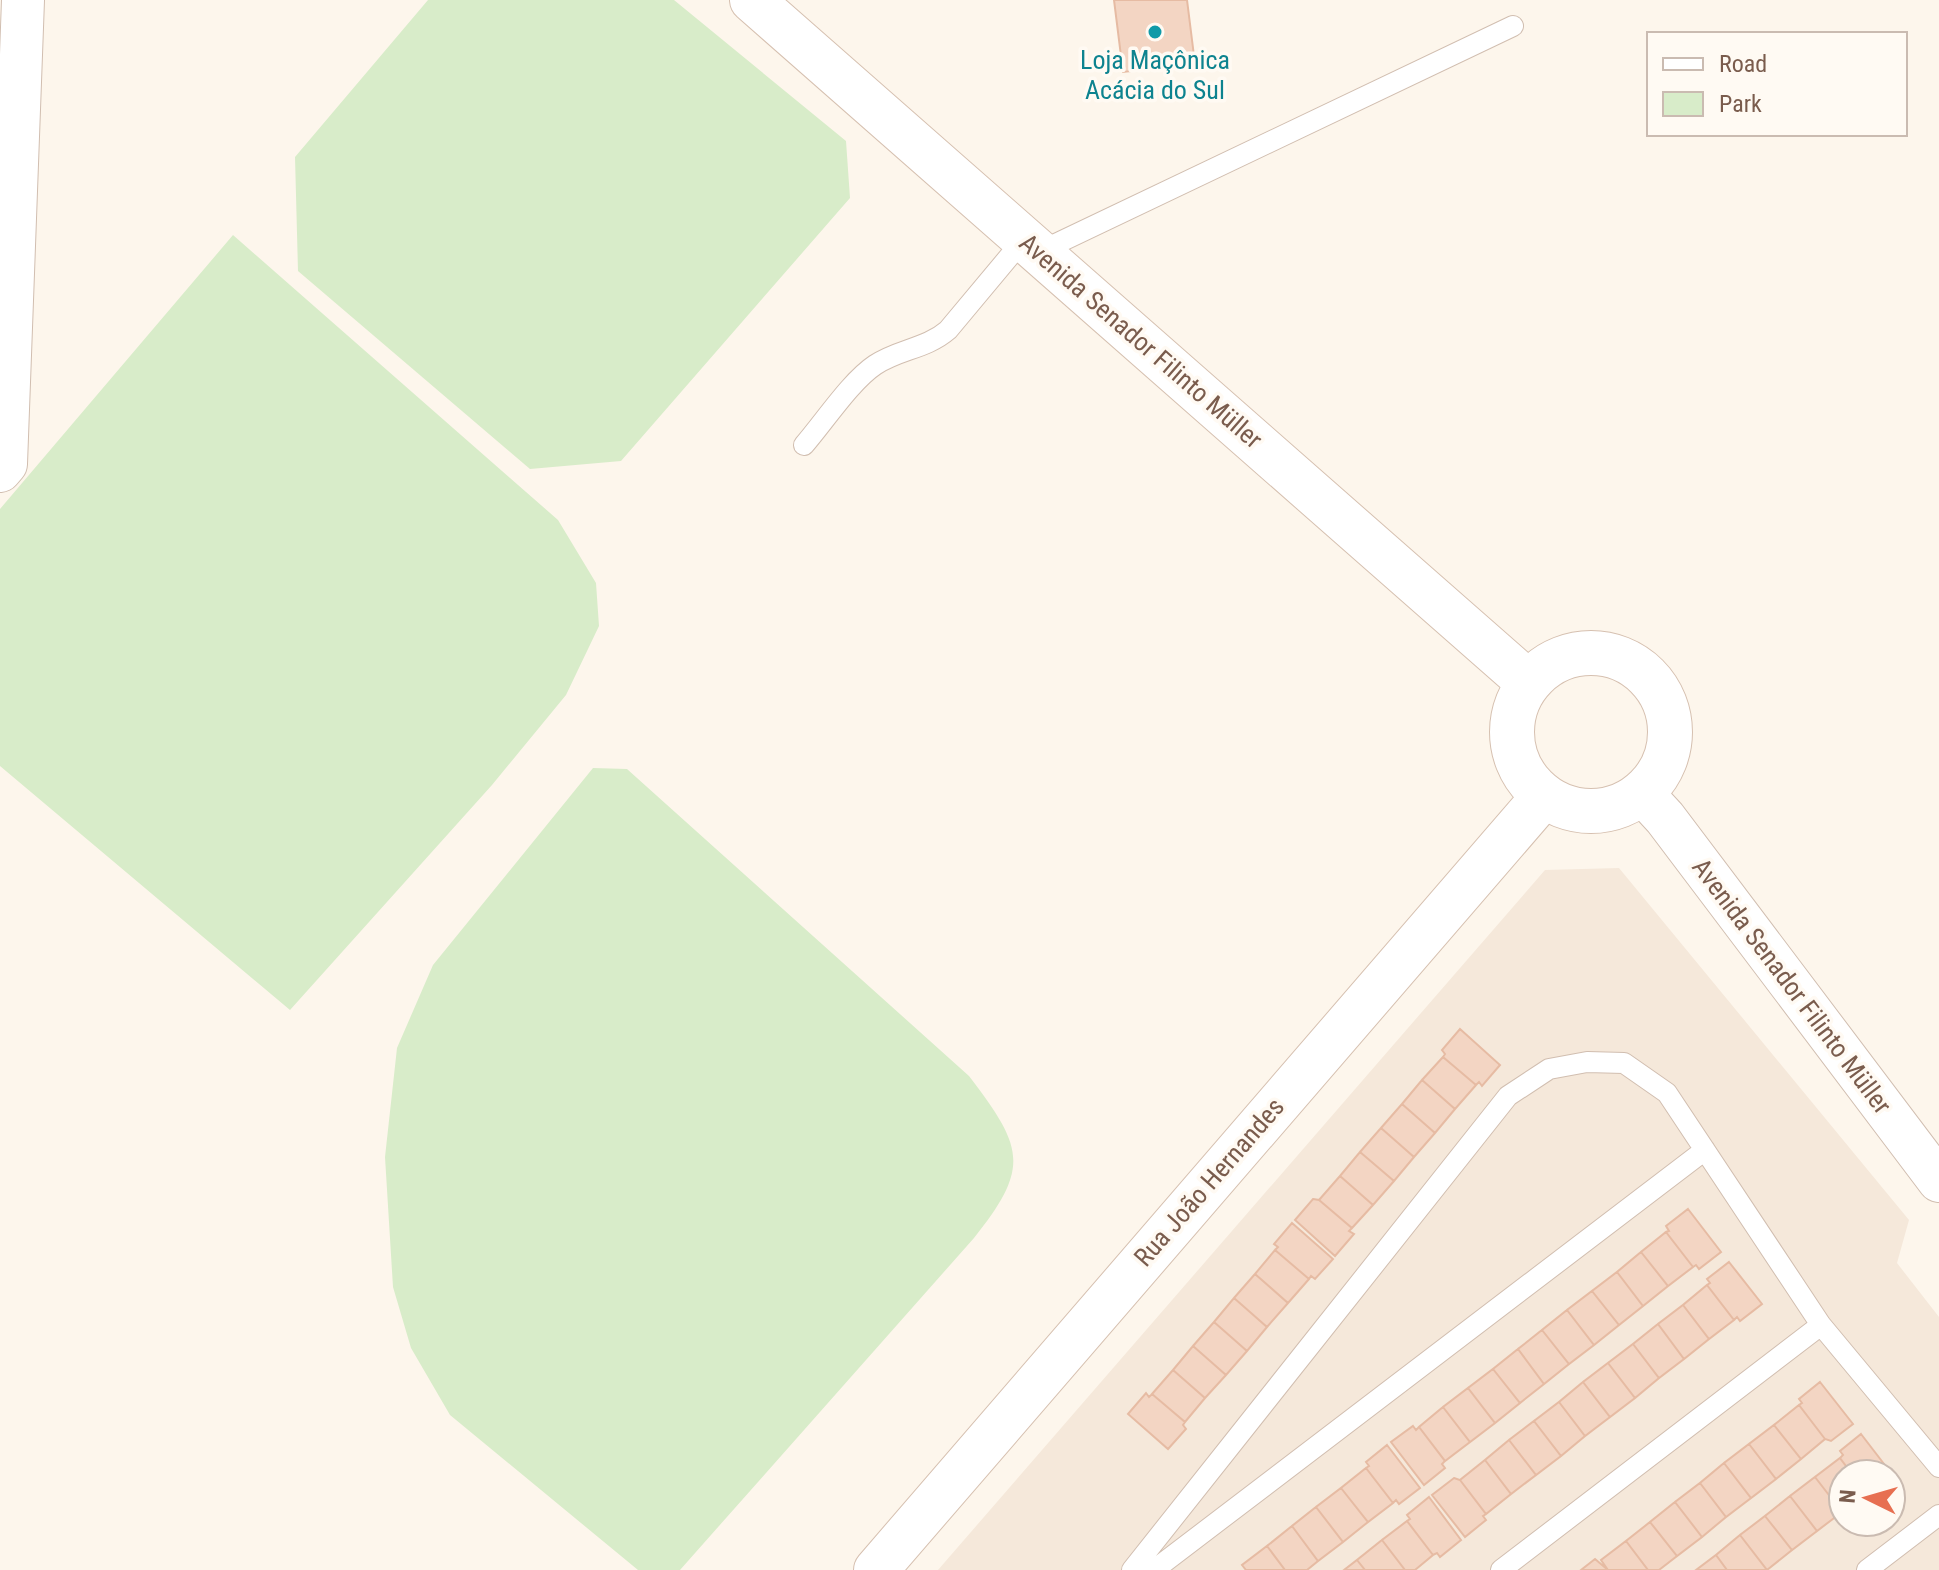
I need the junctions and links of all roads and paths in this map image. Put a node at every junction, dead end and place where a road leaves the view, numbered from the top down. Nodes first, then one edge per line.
1 (23, 0) edge
2 (752, 0) edge
3 (1513, 26) dead end
4 (1032, 245) junction
5 (804, 445) dead end
6 (0, 471) edge
7 (1529, 683) junction
8 (1642, 793) junction
9 (1544, 796) junction
10 (1705, 1150) junction
11 (1939, 1181) edge
12 (1821, 1325) junction
13 (1939, 1467) edge
14 (1939, 1515) edge
15 (876, 1570) edge
16 (1132, 1570) edge
17 (1154, 1570) edge
18 (1501, 1570) edge
19 (1867, 1570) edge

1 - 6 street
2 - 4 street, Avenida Senador Filinto Müller
3 - 4 lane
4 - 5 lane
4 - 7 street, Avenida Senador Filinto Müller
7 - 8 street
7 - 9 street
8 - 9 street
8 - 11 street, Avenida Senador Filinto Müller
9 - 15 street, Rua João Hernandes
10 - 12 lane
10 - 16 lane
10 - 17 lane
12 - 13 lane
12 - 18 lane
14 - 19 lane

